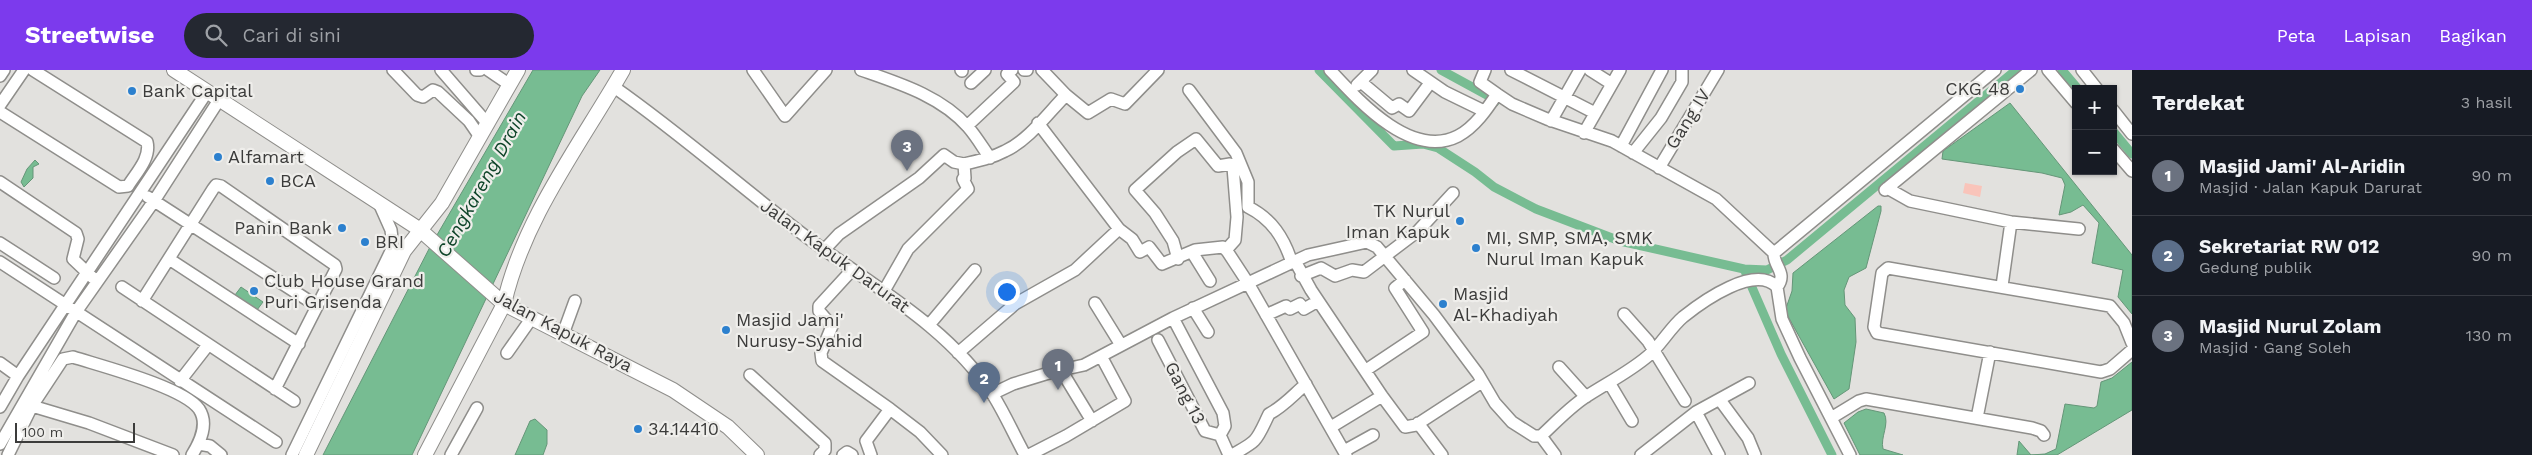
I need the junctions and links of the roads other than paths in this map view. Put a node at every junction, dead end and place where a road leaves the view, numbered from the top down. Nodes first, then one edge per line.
1 (4, 70) edge
2 (24, 70) edge
3 (33, 70) edge
4 (393, 70) edge
5 (442, 70) edge
6 (476, 70) edge
7 (480, 70) edge
8 (488, 70) edge
9 (518, 70) edge
10 (623, 70) edge
11 (826, 70) edge
12 (861, 70) edge
13 (985, 70) edge
14 (1012, 70) edge
15 (1042, 70) edge
16 (1158, 70) edge
17 (1330, 70) edge
18 (1372, 70) edge
19 (1412, 70) edge
20 (1486, 70) edge
21 (1511, 70) edge
22 (1580, 70) edge
23 (1590, 70) edge
24 (1620, 70) edge
25 (1662, 70) edge
26 (1682, 70) edge
27 (1718, 70) edge
28 (1995, 70) edge
29 (2031, 70) edge
30 (2048, 70) edge
31 (2082, 70) edge
32 (184, 73) edge
33 (759, 73) edge
34 (0, 76) edge
35 (971, 82) dead end
36 (1361, 82) junction
37 (1430, 83) junction
38 (1612, 84) junction
39 (510, 85) junction
40 (2094, 85) edge
41 (614, 86) junction
42 (1189, 90) dead end
43 (1350, 92) junction
44 (1066, 95) junction
45 (213, 96) junction
46 (1564, 97) junction
47 (2072, 98) edge
48 (1492, 101) junction
49 (0, 105) edge
50 (1400, 105) junction
51 (0, 112) edge
52 (1595, 112) junction
53 (2117, 115) edge
54 (1551, 121) junction
55 (1038, 123) junction
56 (1387, 123) junction
57 (488, 124) junction
58 (967, 126) junction
59 (1584, 133) junction
60 (2132, 134) edge
61 (480, 137) junction
62 (1621, 146) junction
63 (1633, 154) junction
64 (2117, 154) edge
65 (990, 158) junction
66 (964, 164) junction
67 (1659, 168) junction
68 (2132, 171) edge
69 (0, 182) edge
70 (141, 192) junction
71 (1453, 193) dead end
72 (154, 201) junction
73 (379, 203) junction
74 (2011, 222) junction
75 (191, 224) junction
76 (1119, 229) junction
77 (2079, 229) dead end
78 (423, 232) junction
79 (0, 242) edge
80 (824, 250) junction
81 (1226, 250) junction
82 (1192, 252) junction
83 (1385, 258) junction
84 (169, 259) junction
85 (1178, 259) junction
86 (1777, 260) junction
87 (0, 262) edge
88 (1293, 262) junction
89 (852, 270) junction
90 (975, 270) dead end
91 (88, 274) junction
92 (1302, 276) junction
93 (54, 278) dead end
94 (1405, 280) junction
95 (1210, 281) dead end
96 (98, 282) junction
97 (1248, 283) junction
98 (2002, 286) junction
99 (122, 287) dead end
100 (1778, 287) junction
101 (884, 291) junction
102 (142, 301) junction
103 (575, 301) dead end
104 (1318, 301) junction
105 (1095, 303) dead end
106 (504, 304) junction
107 (66, 305) junction
108 (318, 306) junction
109 (1193, 308) junction
110 (76, 312) junction
111 (1624, 314) dead end
112 (1266, 315) junction
113 (1173, 318) junction
114 (531, 319) junction
115 (929, 325) junction
116 (1208, 332) dead end
117 (563, 334) junction
118 (1158, 340) dead end
119 (2132, 343) edge
120 (298, 344) junction
121 (208, 345) junction
122 (1120, 345) junction
123 (1654, 350) junction
124 (2132, 350) edge
125 (1990, 352) junction
126 (507, 353) dead end
127 (958, 354) junction
128 (1100, 356) junction
129 (0, 363) edge
130 (1559, 367) dead end
131 (1061, 370) junction
132 (1366, 370) junction
133 (750, 375) dead end
134 (18, 376) junction
135 (180, 381) junction
136 (1482, 382) junction
137 (1749, 383) dead end
138 (1306, 384) junction
139 (1610, 384) junction
140 (275, 389) junction
141 (992, 394) junction
142 (1382, 396) junction
143 (1586, 397) junction
144 (1720, 400) junction
145 (294, 401) dead end
146 (1685, 401) dead end
147 (32, 406) junction
148 (0, 407) edge
149 (477, 408) dead end
150 (890, 409) junction
151 (1696, 412) junction
152 (1831, 418) junction
153 (1977, 418) junction
154 (1092, 421) junction
155 (1632, 421) dead end
156 (1418, 423) junction
157 (1331, 427) junction
158 (1220, 435) junction
159 (1373, 435) dead end
160 (2044, 435) dead end
161 (1541, 436) junction
162 (276, 442) dead end
163 (0, 444) edge
164 (199, 444) junction
165 (1345, 453) edge
166 (1846, 454) edge
167 (9, 455) edge
168 (173, 455) edge
169 (192, 455) edge
170 (221, 455) edge
171 (292, 455) edge
172 (306, 455) edge
173 (424, 455) edge
174 (451, 455) edge
175 (757, 455) edge
176 (820, 455) edge
177 (843, 455) edge
178 (852, 455) edge
179 (871, 455) edge
180 (942, 455) edge
181 (1027, 455) edge
182 (1230, 455) edge
183 (1442, 455) edge
184 (1555, 455) edge
185 (1641, 455) edge
186 (1719, 455) edge
187 (1755, 455) edge

1 - 34 street
2 - 49 street
3 - 51 street
4 - 61 street
5 - 57 street
6 - 7 street
8 - 39 street
9 - 39 main road
10 - 41 main road
11 - 33 street
12 - 58 street
13 - 35 street
14 - 58 street
15 - 44 street
16 - 44 street
17 - 43 street
18 - 36 street
19 - 37 street
20 - 48 street
21 - 46 street
22 - 46 street
23 - 38 street
24 - 38 street
25 - 62 street
26 - 63 street
27 - 67 street, Gang IV
28 - 86 street
29 - 74 street
30 - 47 street
31 - 40 street
32 - 45 main road, Jalan Kapuk Raya
36 - 43 street
36 - 50 street
37 - 48 street
37 - 50 street
38 - 52 street
39 - 57 main road
41 - 80 street, Jalan Kapuk Darurat
41 - 106 main road
42 - 88 street
43 - 56 street
44 - 55 street
45 - 70 street
45 - 72 street
45 - 73 main road, Jalan Kapuk Raya
46 - 52 street
46 - 54 street
48 - 54 street
48 - 56 street
50 - 56 street
52 - 59 street
53 - 60 street
54 - 59 street
55 - 65 street
55 - 76 street
57 - 61 main road
58 - 65 street
59 - 62 street
61 - 78 main road
62 - 63 street
63 - 67 street
64 - 68 street
65 - 66 street
66 - 80 street
66 - 101 street
67 - 86 street
69 - 91 street
70 - 72 street
70 - 91 street
71 - 83 street
72 - 75 street
72 - 96 street
73 - 78 main road, Jalan Kapuk Raya
73 - 171 street
74 - 77 street
74 - 98 street
75 - 84 street
75 - 108 street
75 - 108 street
76 - 85 street
76 - 127 street
78 - 106 main road, Jalan Kapuk Raya
78 - 172 main road
79 - 93 street
80 - 89 street, Jalan Kapuk Darurat
81 - 82 street
81 - 85 street
81 - 97 street
82 - 85 street
82 - 95 street
83 - 88 street
83 - 92 street
83 - 94 street
84 - 102 street
84 - 120 street
86 - 100 street
87 - 107 street
88 - 92 street
88 - 97 street
89 - 101 street, Jalan Kapuk Darurat
89 - 150 street
90 - 115 street
91 - 96 street
91 - 107 street
92 - 104 street
94 - 132 street
94 - 136 street
96 - 110 street
97 - 109 street
97 - 112 street
98 - 119 street
98 - 125 street
99 - 102 street
100 - 123 street
100 - 152 street
101 - 115 street, Jalan Kapuk Darurat
102 - 121 street
103 - 117 street
104 - 112 street
104 - 132 street
105 - 122 street
106 - 114 main road, Jalan Kapuk Raya
106 - 173 main road
107 - 110 street
107 - 134 street
108 - 120 street
109 - 113 street
109 - 116 street
110 - 135 street
110 - 163 street
111 - 123 street
112 - 138 street
113 - 122 street
113 - 158 street
114 - 117 main road, Jalan Kapuk Raya
114 - 126 street
115 - 127 street, Jalan Kapuk Darurat
117 - 175 main road, Jalan Kapuk Raya
118 - 158 street, Gang 13
120 - 140 street
121 - 135 street
121 - 140 street
122 - 128 street
123 - 139 street
123 - 146 street
124 - 125 street
125 - 153 street
127 - 141 street, Jalan Kapuk Darurat
128 - 131 street
128 - 154 street
129 - 134 street
130 - 143 street
131 - 141 street
131 - 154 street
132 - 142 street
133 - 176 street
134 - 148 street
135 - 162 street
136 - 156 street
136 - 161 street
137 - 144 street
138 - 157 street
138 - 182 street
139 - 143 street
139 - 155 street
140 - 145 street
141 - 181 street, Jalan Kapuk Darurat
142 - 156 street
142 - 157 street
143 - 161 street
144 - 151 street
144 - 187 street
147 - 164 street
147 - 167 street
147 - 168 street
149 - 174 street
150 - 179 street
150 - 180 street
151 - 185 street
151 - 186 street
152 - 153 street
152 - 166 street
153 - 160 street
154 - 181 street
156 - 183 street
157 - 165 street
158 - 182 street
159 - 165 street
161 - 184 street
164 - 169 street
164 - 170 street
177 - 178 street

